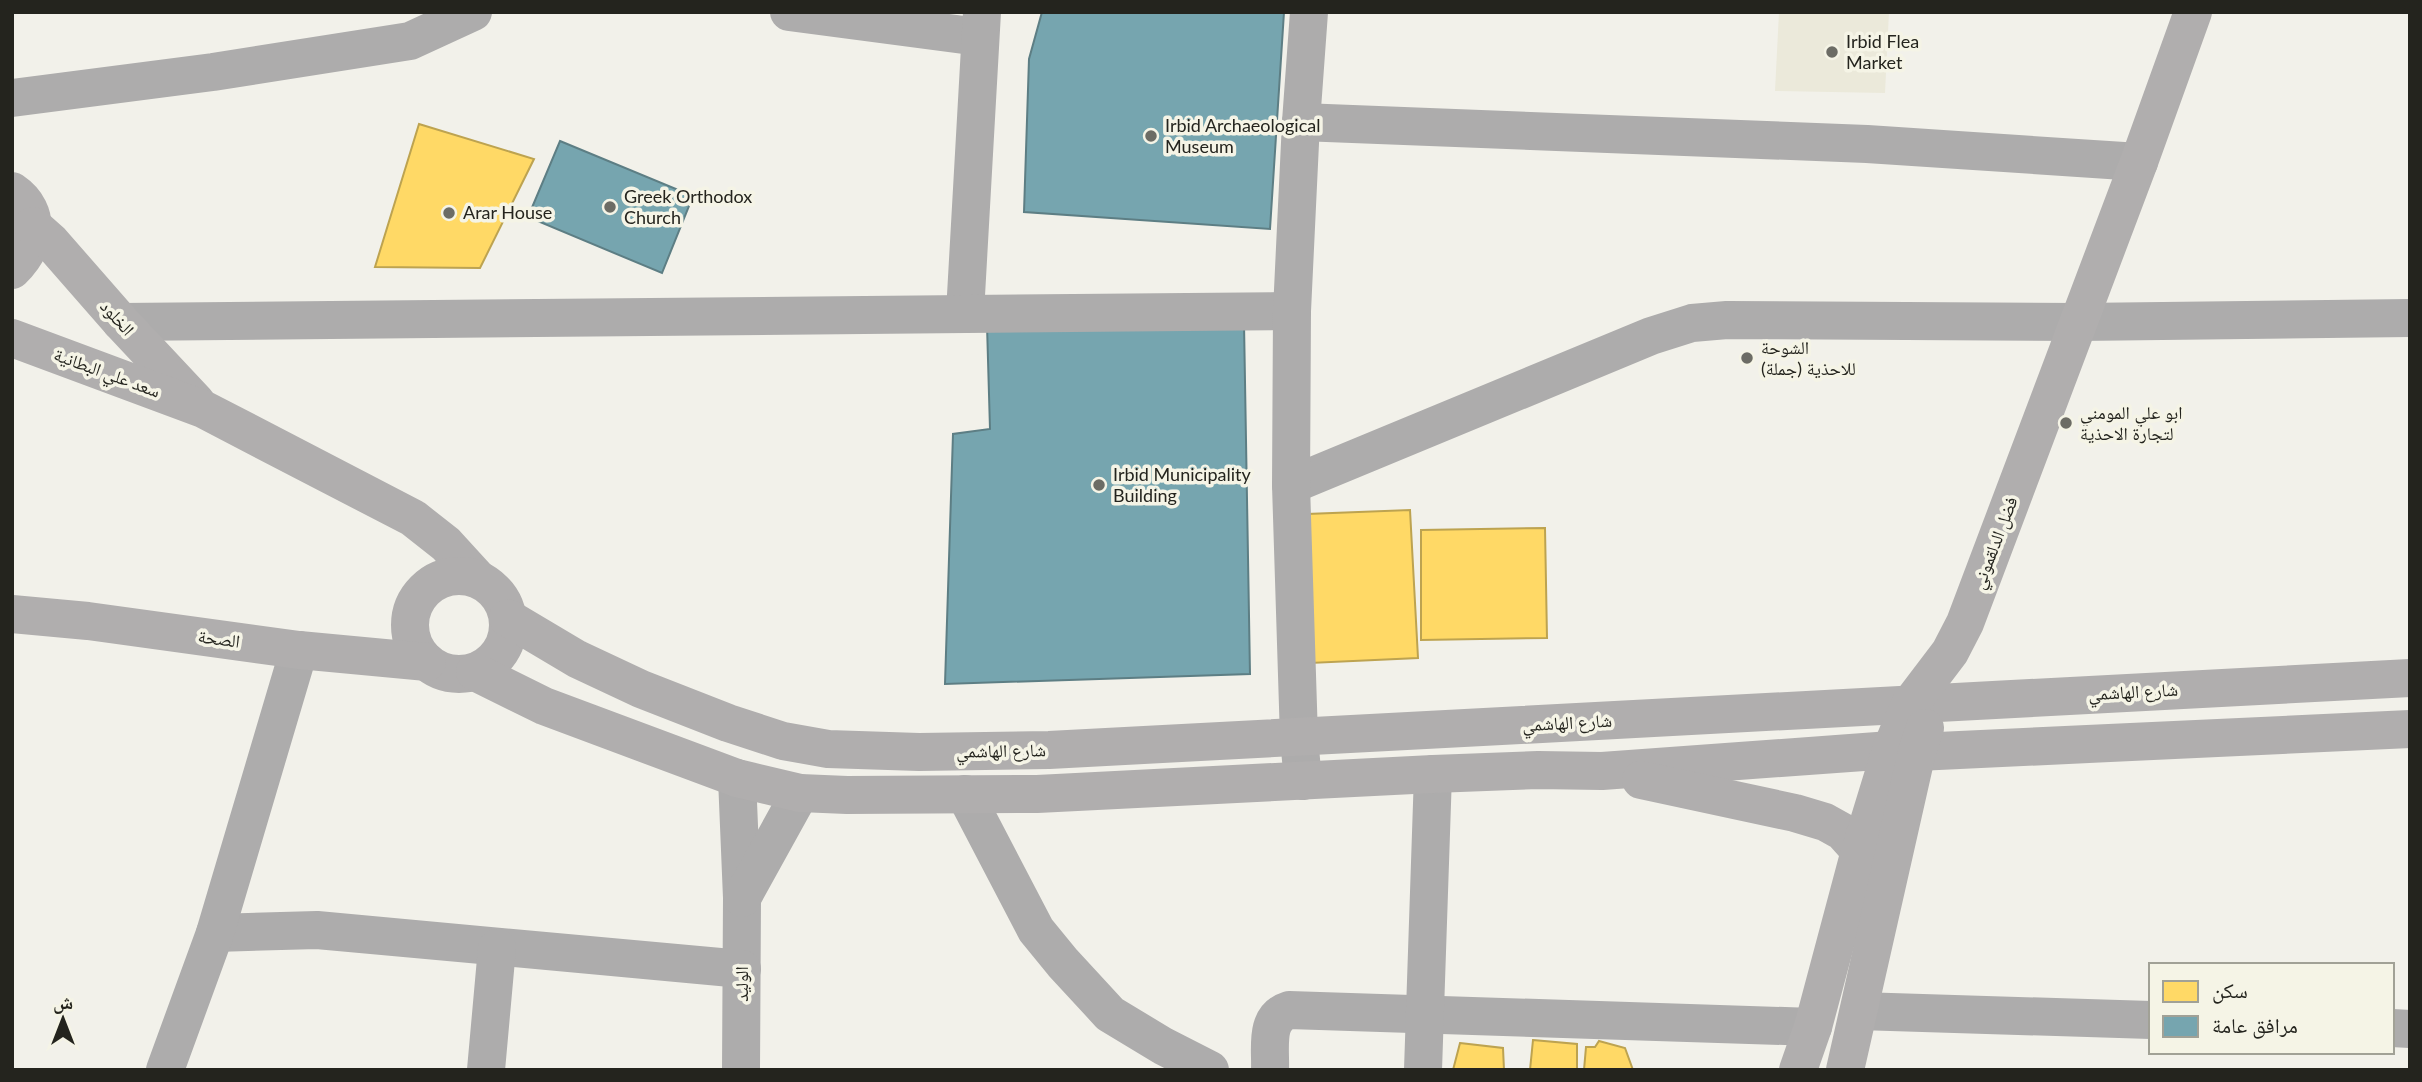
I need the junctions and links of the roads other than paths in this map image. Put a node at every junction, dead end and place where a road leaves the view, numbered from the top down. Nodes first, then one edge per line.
1 (473, 12) edge
2 (789, 12) edge
3 (1309, 12) edge
4 (2193, 12) edge
5 (980, 25) edge
6 (12, 98) edge
7 (1301, 122) junction
8 (2139, 162) junction
9 (19, 197) edge
10 (12, 270) edge
11 (1292, 311) junction
12 (965, 313) junction
13 (2410, 318) edge
14 (121, 322) junction
15 (2079, 322) junction
16 (12, 338) edge
17 (203, 409) junction
18 (1291, 485) junction
19 (478, 579) junction
20 (12, 614) edge
21 (508, 618) junction
22 (299, 650) junction
23 (426, 662) junction
24 (475, 672) junction
25 (2410, 678) edge
26 (1922, 704) junction
27 (2410, 729) edge
28 (1299, 737) junction
29 (1904, 751) junction
30 (1602, 771) junction
31 (1433, 774) junction
32 (737, 778) junction
33 (1303, 781) junction
34 (800, 793) junction
35 (965, 794) junction
36 (1860, 851) junction
37 (742, 898) junction
38 (215, 933) junction
39 (497, 948) junction
40 (742, 969) junction
41 (1859, 1011) junction
42 (1426, 1016) junction
43 (2149, 1020) edge
44 (1813, 1027) junction
45 (164, 1070) edge
46 (486, 1070) edge
47 (741, 1070) edge
48 (1210, 1070) edge
49 (1270, 1070) edge
50 (1423, 1070) edge
51 (1798, 1070) edge
52 (1844, 1070) edge

1 - 6 street
2 - 5 street
3 - 7 street
4 - 8 main road, فضل الدلقموني
5 - 12 street
7 - 8 street
7 - 11 street
8 - 15 main road, فضل الدلقموني
9 - 10 main road
9 - 14 main road, الخلود
11 - 12 street
11 - 18 street
12 - 14 street
13 - 15 street
14 - 17 main road, الخلود
15 - 18 street
15 - 26 main road, فضل الدلقموني
16 - 17 main road, سعد علي البطانية
17 - 19 main road
18 - 28 street
19 - 21 main road
19 - 23 main road
20 - 22 main road, الصحة
21 - 24 main road
21 - 28 main road, شارع الهاشمي
22 - 23 main road, الصحة
22 - 38 street
23 - 24 main road
24 - 32 main road
25 - 26 main road, شارع الهاشمي
26 - 28 main road, شارع الهاشمي
26 - 29 main road, فضل الدلقموني
27 - 29 main road
28 - 33 street
29 - 30 main road
29 - 36 main road
29 - 41 main road
30 - 31 main road
30 - 36 main road
31 - 33 main road
31 - 42 street
32 - 34 main road
32 - 37 street, الوليد
33 - 35 main road
34 - 35 main road
34 - 37 street, الوليد
35 - 48 street
36 - 44 main road
37 - 40 street, الوليد
38 - 39 street
38 - 45 street
39 - 40 street
39 - 46 street
40 - 47 street, الوليد
41 - 43 street
41 - 52 main road
42 - 44 street
42 - 49 street
42 - 50 street
44 - 51 main road

